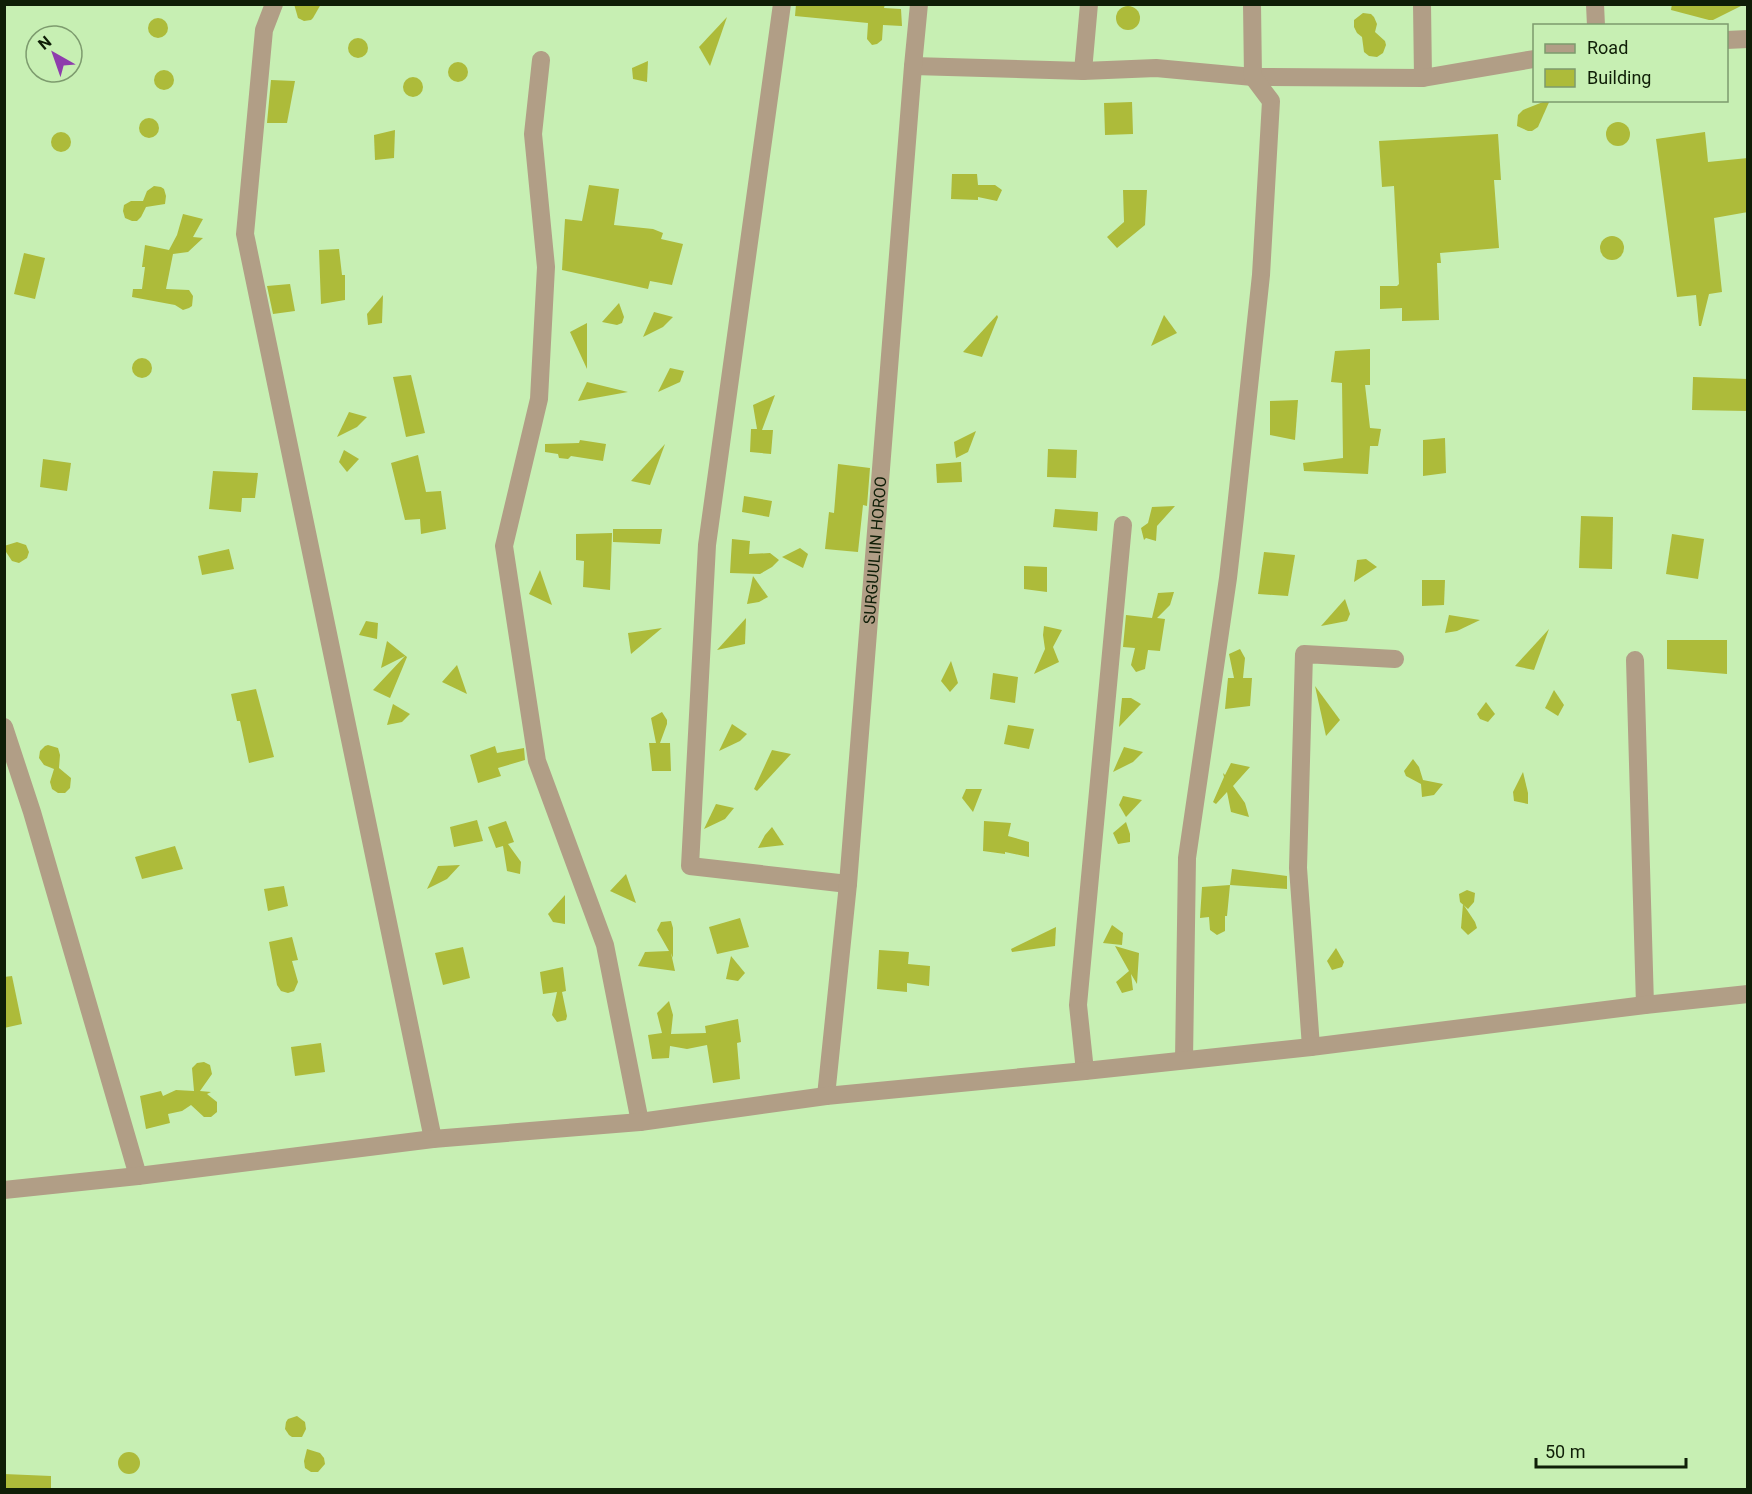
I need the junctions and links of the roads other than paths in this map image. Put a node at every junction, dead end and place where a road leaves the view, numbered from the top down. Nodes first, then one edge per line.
1 (274, 4) edge
2 (782, 4) edge
3 (919, 4) edge
4 (1089, 4) edge
5 (1252, 4) edge
6 (1422, 4) edge
7 (1595, 4) edge
8 (1596, 24) edge
9 (1748, 39) edge
10 (1728, 40) edge
11 (1533, 59) edge
12 (541, 60) dead end
13 (913, 66) junction
14 (1083, 71) junction
15 (1253, 76) junction
16 (1423, 78) junction
17 (1123, 525) dead end
18 (1395, 659) dead end
19 (1635, 660) dead end
20 (4, 727) edge
21 (848, 884) junction
22 (1748, 994) edge
23 (1645, 1005) junction
24 (1311, 1047) junction
25 (1184, 1060) junction
26 (1085, 1071) junction
27 (826, 1096) junction
28 (640, 1122) junction
29 (433, 1140) junction
30 (138, 1176) junction
31 (4, 1190) edge

1 - 29 street
2 - 21 street
3 - 13 street, SURGUULIIN HOROO
4 - 14 street
5 - 15 street
6 - 16 street
7 - 8 street
9 - 10 street
11 - 16 street
12 - 28 street
13 - 14 street
13 - 21 street, SURGUULIIN HOROO
14 - 15 street
15 - 16 street
15 - 25 street
17 - 26 street
18 - 24 street
19 - 23 street
20 - 30 street
21 - 27 street, SURGUULIIN HOROO
22 - 23 street
23 - 24 street
24 - 25 street
25 - 26 street
26 - 27 street
27 - 28 street
28 - 29 street
29 - 30 street
30 - 31 street

